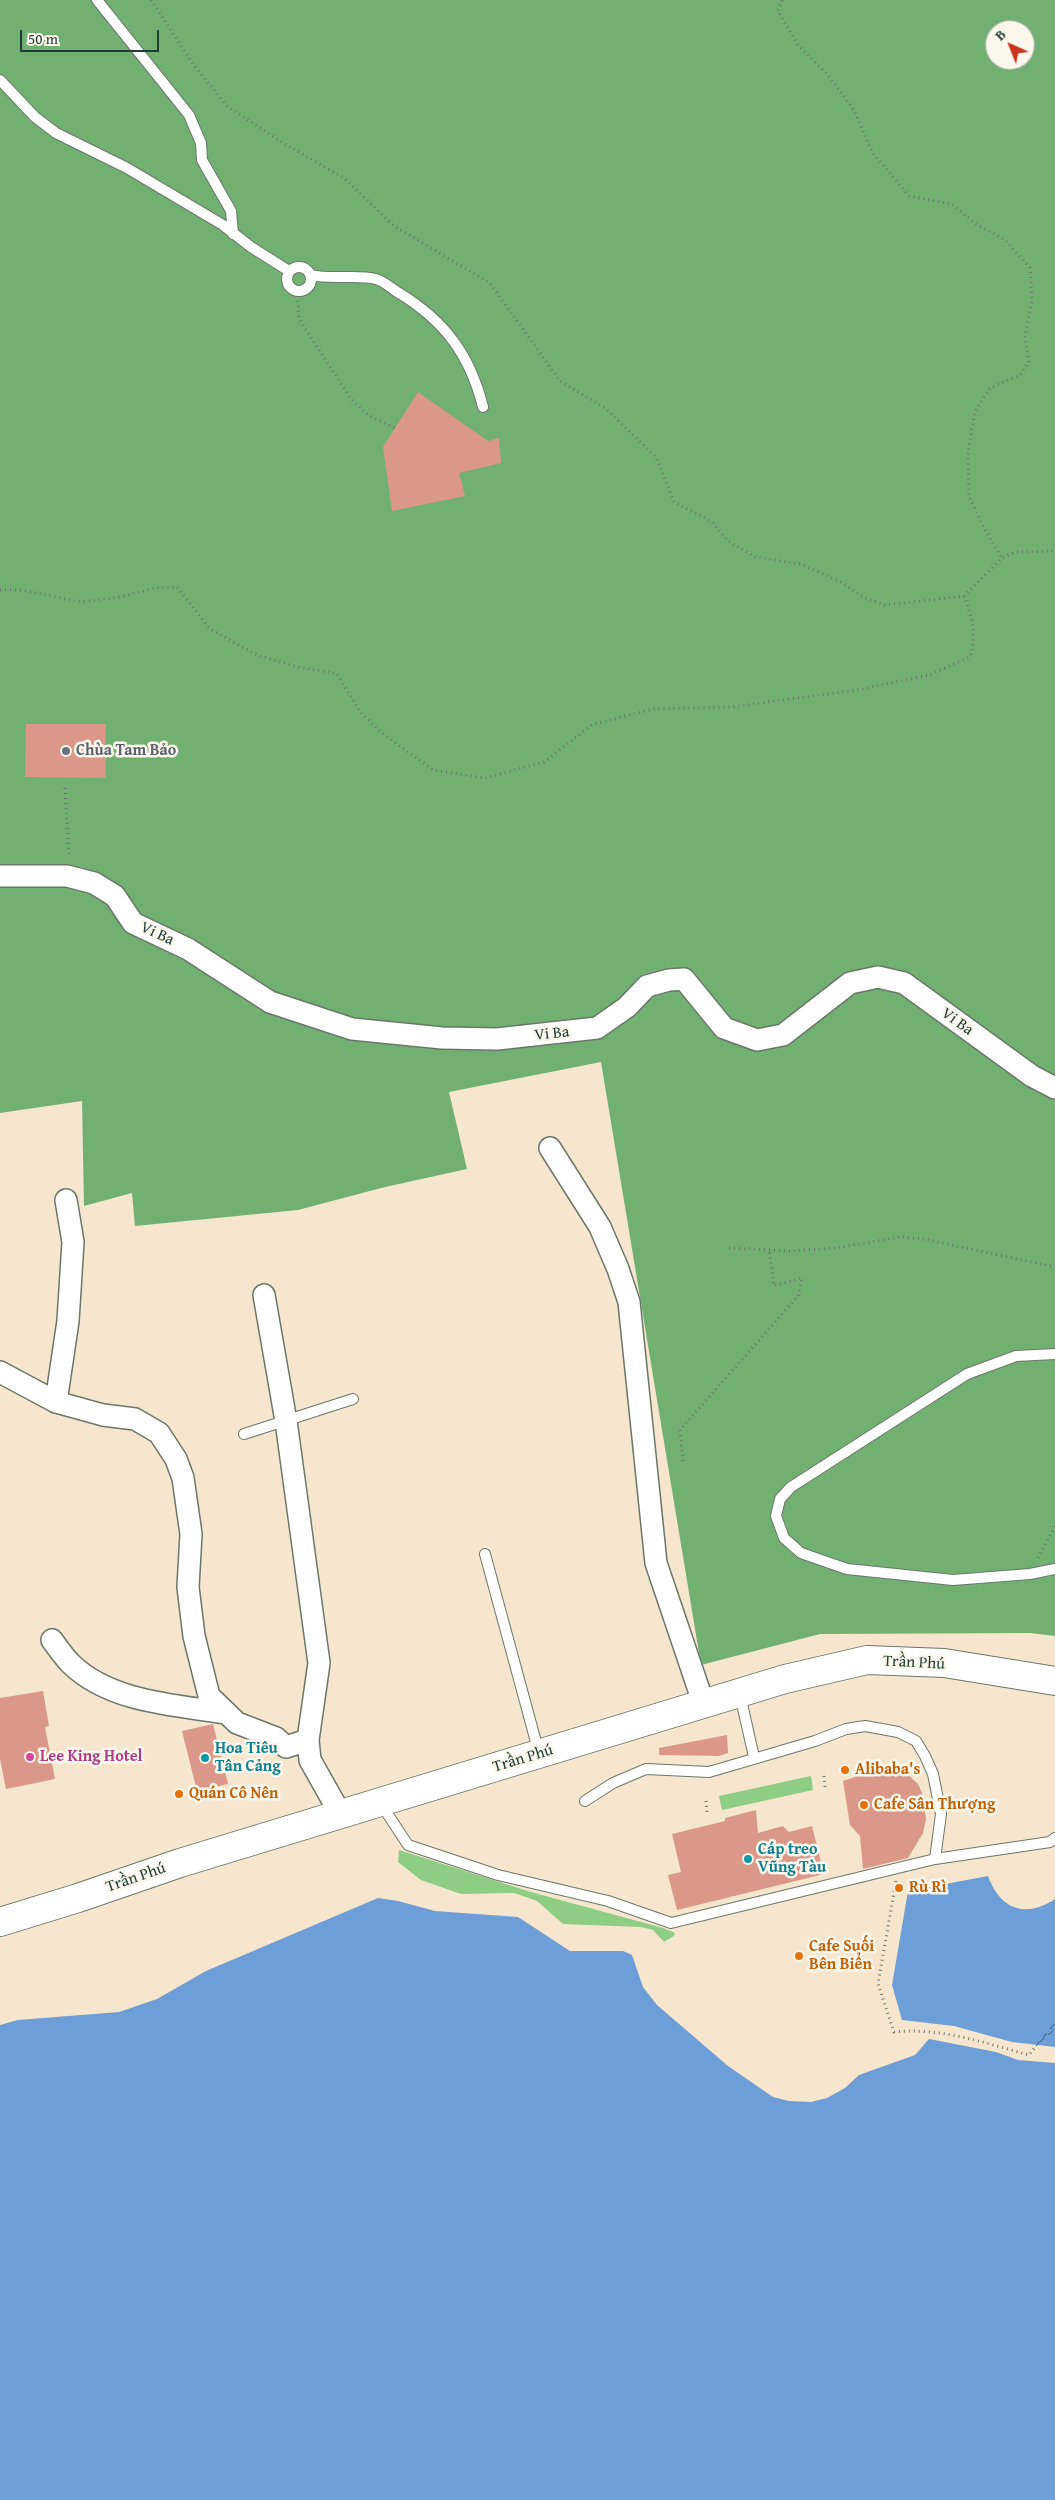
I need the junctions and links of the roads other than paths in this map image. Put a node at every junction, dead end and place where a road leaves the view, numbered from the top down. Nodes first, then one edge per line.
1 (97, 0) edge
2 (0, 80) edge
3 (233, 234) junction
4 (289, 271) junction
5 (311, 275) junction
6 (483, 407) dead end
7 (0, 876) edge
8 (1055, 1088) edge
9 (550, 1148) dead end
10 (66, 1200) dead end
11 (264, 1295) dead end
12 (1055, 1354) edge
13 (0, 1372) edge
14 (353, 1399) dead end
15 (56, 1402) junction
16 (286, 1421) junction
17 (244, 1434) dead end
18 (485, 1554) dead end
19 (1055, 1569) edge
20 (52, 1640) dead end
21 (1055, 1681) edge
22 (739, 1691) junction
23 (703, 1702) junction
24 (226, 1713) junction
25 (308, 1740) junction
26 (540, 1754) junction
27 (754, 1757) junction
28 (586, 1801) dead end
29 (380, 1803) junction
30 (341, 1814) junction
31 (1055, 1838) edge
32 (935, 1859) junction
33 (0, 1922) edge

1 - 3 lane
2 - 3 lane
3 - 4 lane
4 - 5 lane
4 - 5 lane
5 - 6 lane
7 - 8 street, Vi Ba
9 - 23 street
10 - 15 street
11 - 16 street
12 - 19 lane
13 - 15 street
14 - 16 lane
15 - 24 street
16 - 17 lane
16 - 25 street
18 - 26 lane
20 - 24 street
21 - 22 main road, Trần Phú
22 - 23 main road, Trần Phú
22 - 27 lane
23 - 26 main road, Trần Phú
24 - 25 street
25 - 30 street
26 - 29 main road, Trần Phú
27 - 28 lane
27 - 32 lane
29 - 30 main road, Trần Phú
29 - 32 lane
30 - 33 main road, Trần Phú
31 - 32 lane

